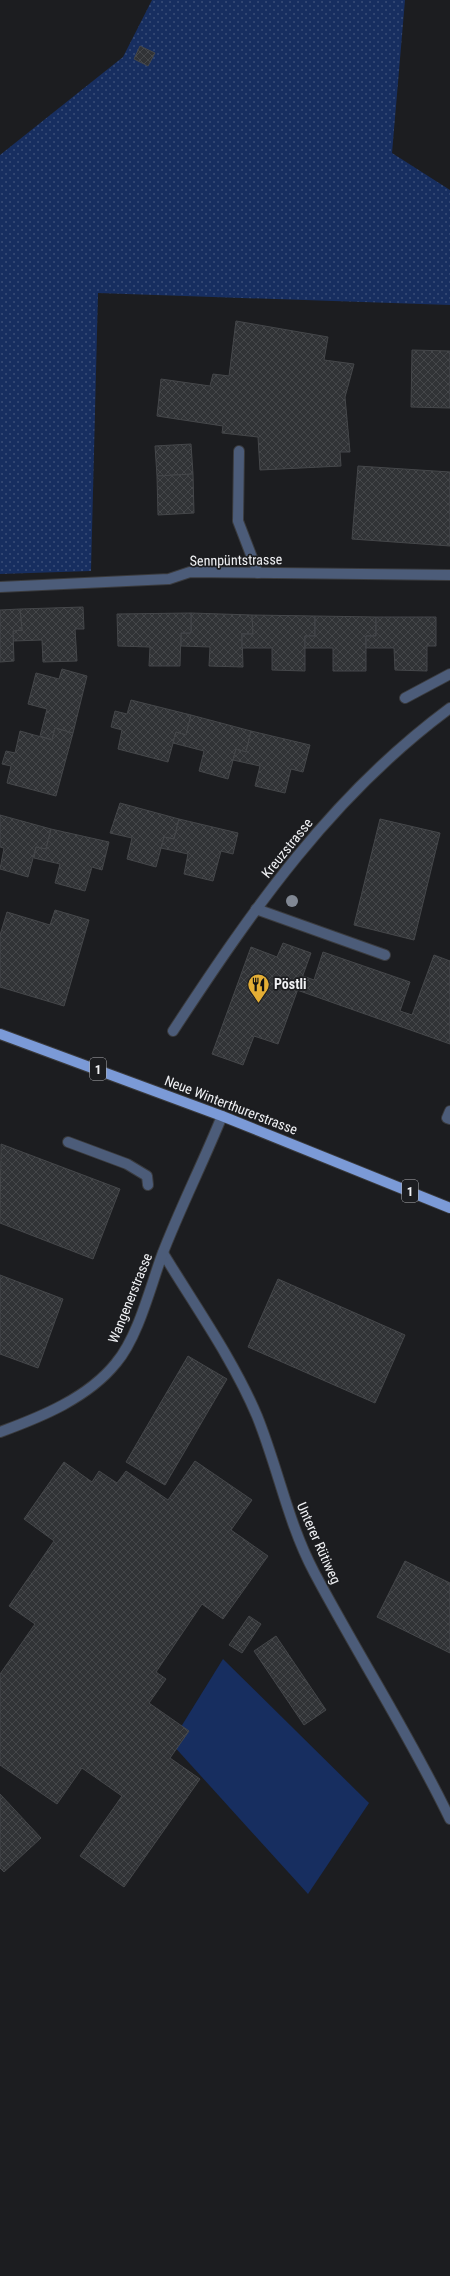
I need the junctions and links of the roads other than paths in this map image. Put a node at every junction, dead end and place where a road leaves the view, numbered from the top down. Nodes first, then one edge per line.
1 (239, 451) dead end
2 (258, 573) junction
3 (450, 575) edge
4 (0, 587) edge
5 (450, 674) edge
6 (405, 698) dead end
7 (450, 708) edge
8 (256, 909) junction
9 (385, 955) dead end
10 (173, 1031) dead end
11 (0, 1034) edge
12 (450, 1111) edge
13 (222, 1116) junction
14 (450, 1119) edge
15 (68, 1142) dead end
16 (148, 1185) dead end
17 (450, 1208) edge
18 (163, 1253) junction
19 (0, 1432) edge
20 (450, 1819) edge

1 - 2 street
2 - 3 street, Sennpüntstrasse
2 - 4 street, Sennpüntstrasse
5 - 6 street
7 - 8 street, Kreuzstrasse
8 - 9 street
8 - 10 street, Kreuzstrasse
11 - 13 main road, Neue Winterthurerstrasse / 1
12 - 14 street
13 - 17 main road, Neue Winterthurerstrasse / 1
13 - 18 street, Wangenerstrasse
15 - 16 street
18 - 19 street, Wangenerstrasse
18 - 20 street, Unterer Rütiweg

